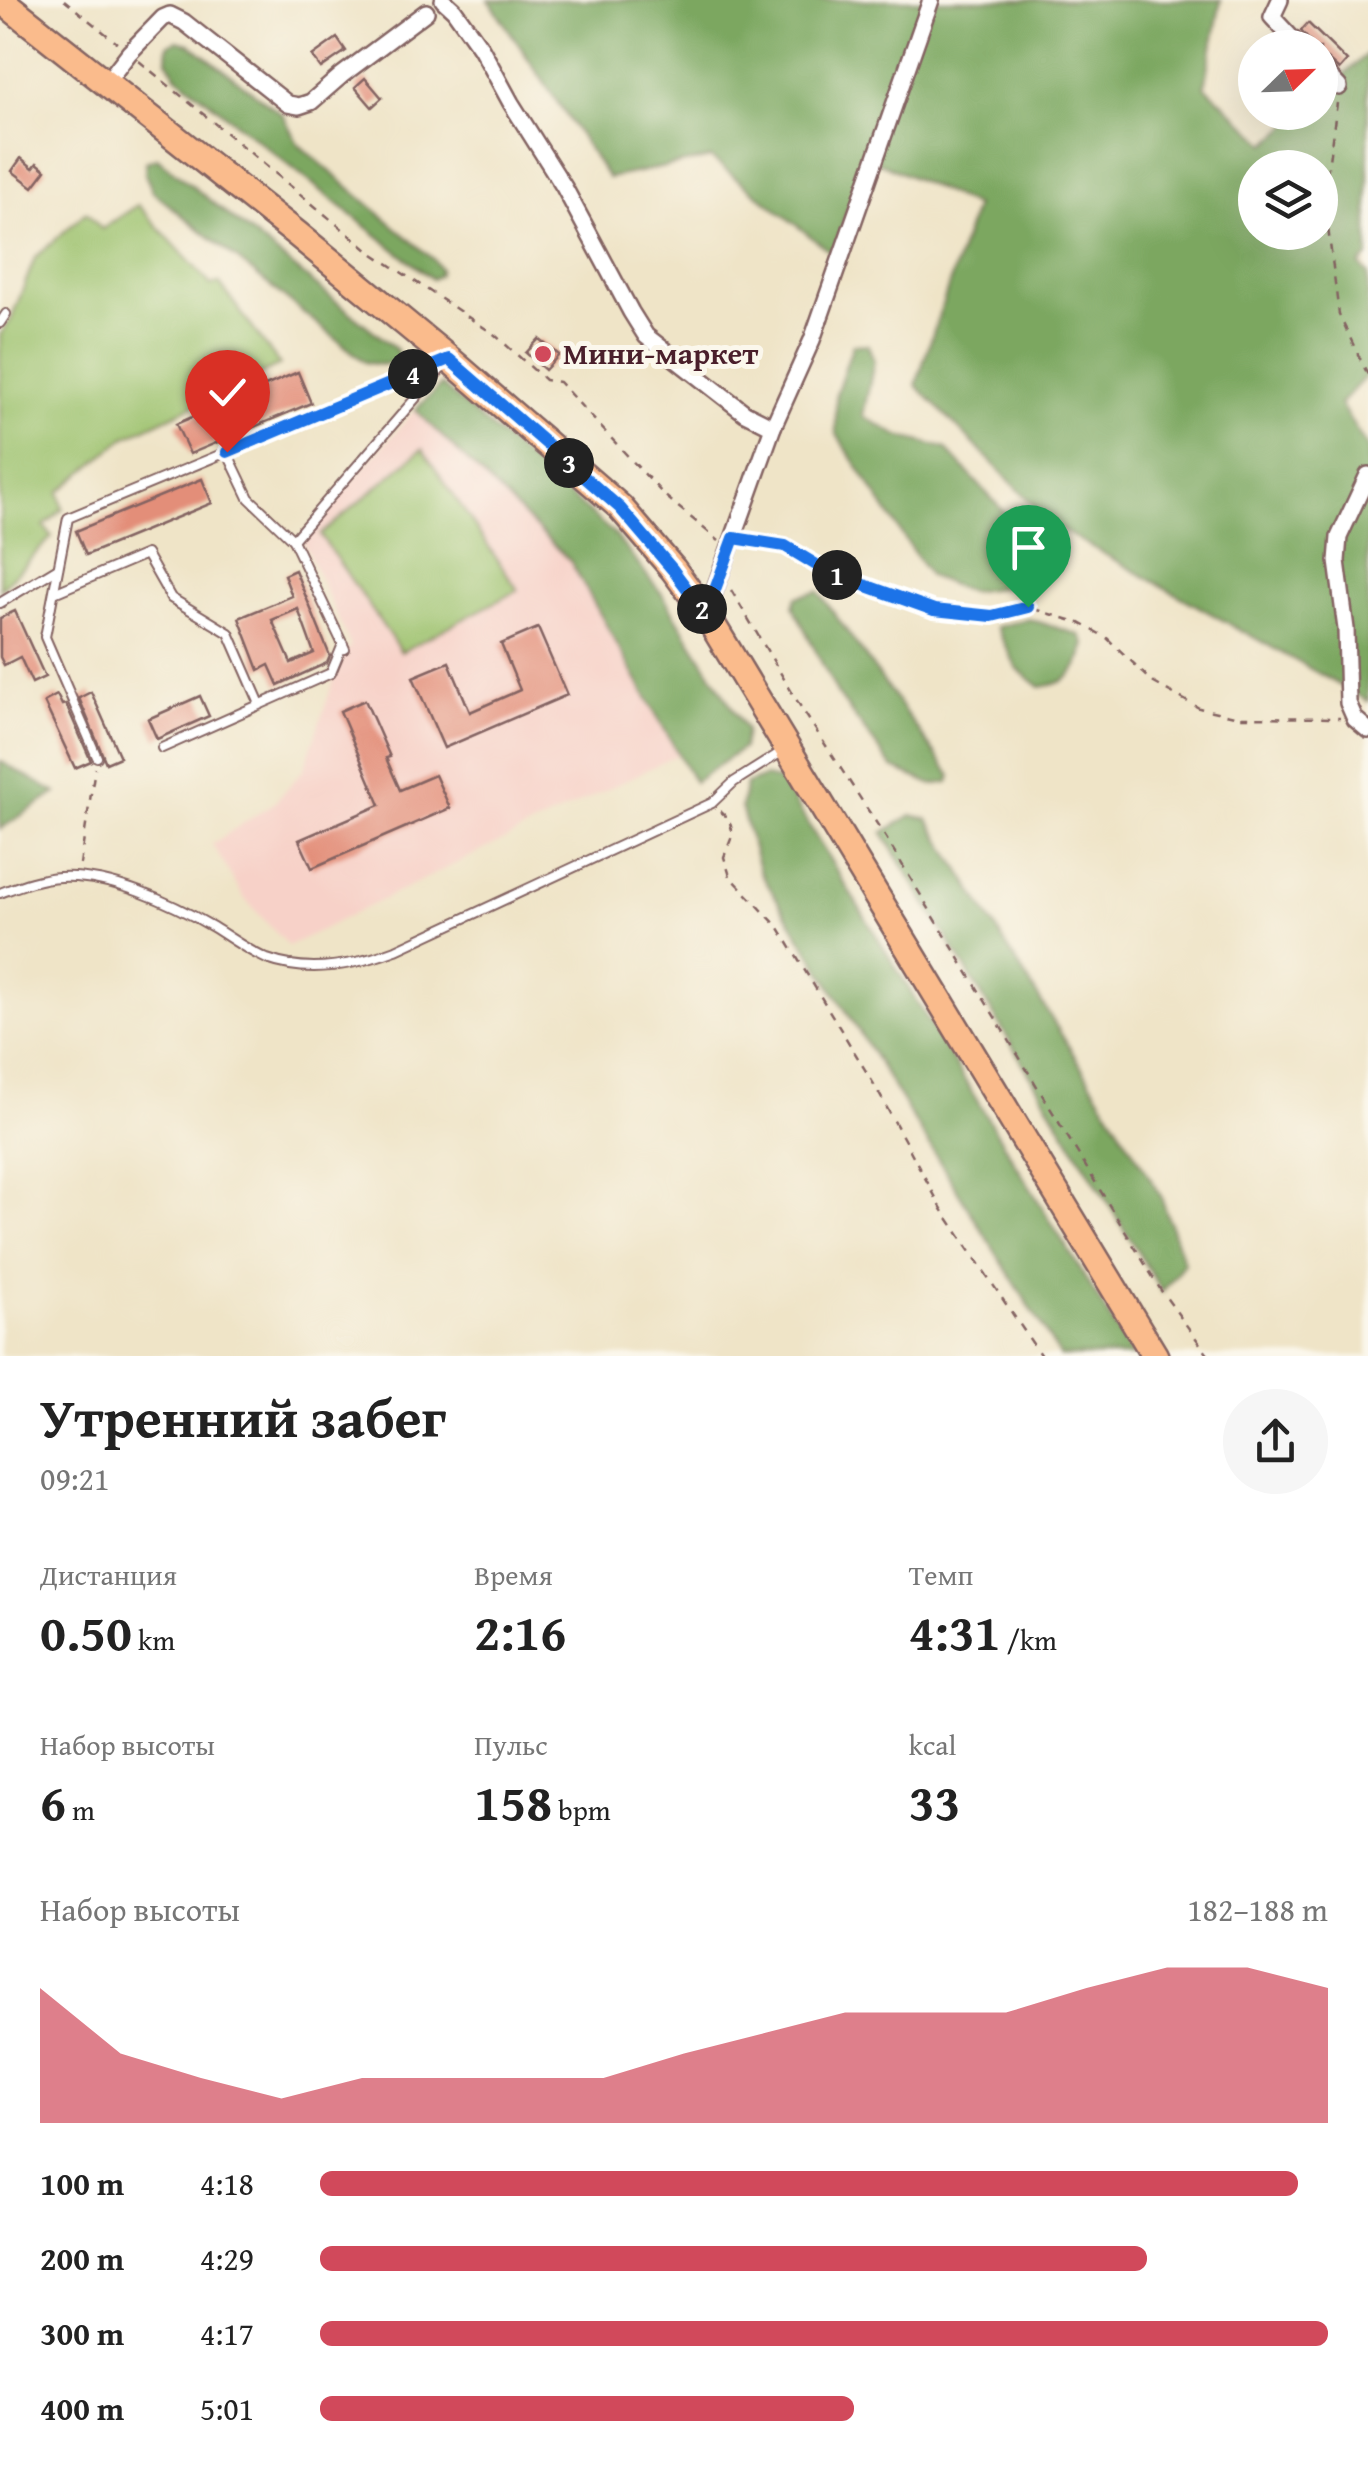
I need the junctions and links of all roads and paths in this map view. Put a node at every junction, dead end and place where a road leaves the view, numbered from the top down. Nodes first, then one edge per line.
1 (1, 0) edge
2 (64, 0) edge
3 (171, 0) edge
4 (443, 0) edge
5 (932, 0) edge
6 (1280, 0) edge
7 (426, 12) dead end
8 (163, 18) junction
9 (1284, 30) edge
10 (129, 53) junction
11 (106, 83) junction
12 (1339, 87) edge
13 (6, 314) dead end
14 (0, 323) edge
15 (449, 359) junction
16 (1368, 375) edge
17 (772, 427) junction
18 (227, 452) junction
19 (1368, 474) edge
20 (293, 540) junction
21 (732, 544) junction
22 (58, 568) junction
23 (720, 572) junction
24 (54, 593) junction
25 (0, 603) edge
26 (706, 614) junction
27 (260, 704) junction
28 (1361, 724) edge
29 (162, 748) dead end
30 (787, 749) junction
31 (97, 757) joint
32 (712, 803) junction
33 (78, 878) junction
34 (0, 893) edge
35 (1041, 1356) edge
36 (1154, 1356) edge
37 (1209, 1356) edge

1 - 11 main road
2 - 10 path
3 - 8 lane
4 - 17 street
5 - 17 street
6 - 9 street
7 - 8 street
8 - 10 street
10 - 11 street
10 - 21 path
11 - 15 main road
12 - 16 path
13 - 14 lane
15 - 18 lane
15 - 20 lane
15 - 26 main road
17 - 21 street
18 - 20 lane
18 - 22 lane
19 - 28 street
20 - 27 lane
21 - 23 street
21 - 28 path
22 - 24 lane
22 - 25 lane
23 - 26 street
23 - 37 path
24 - 27 lane
24 - 31 lane
26 - 30 main road
27 - 29 lane
30 - 32 lane
30 - 36 main road
31 - 33 path
32 - 33 lane
32 - 35 path
33 - 34 lane

